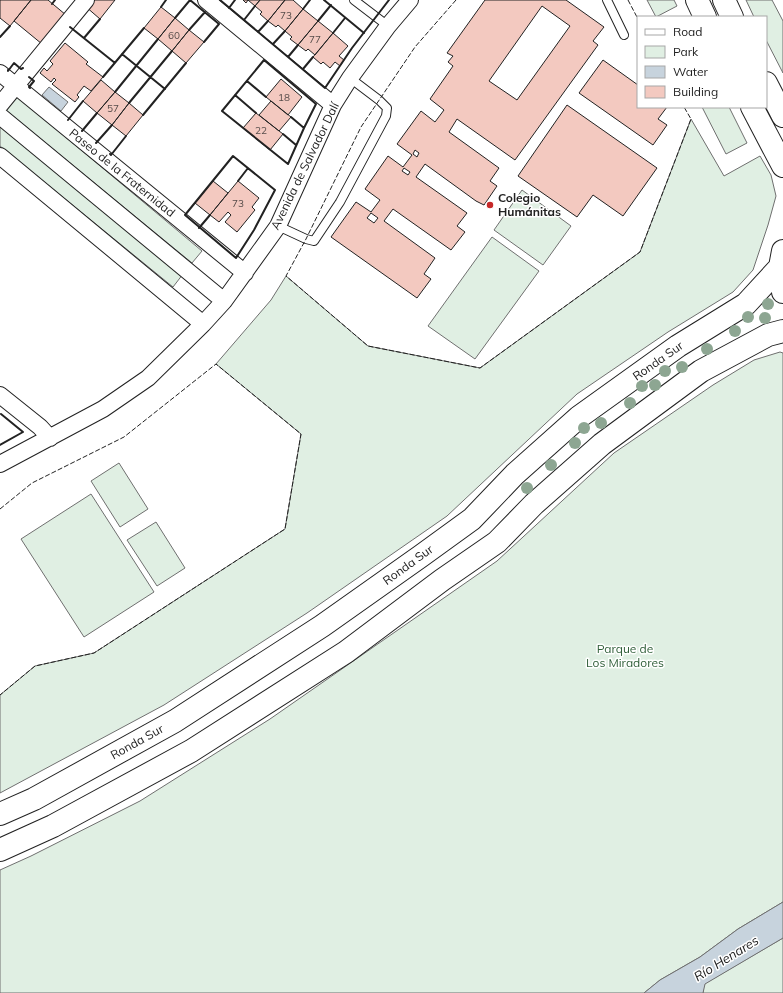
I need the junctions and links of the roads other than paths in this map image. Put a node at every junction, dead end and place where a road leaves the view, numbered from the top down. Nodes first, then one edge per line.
1 (86, 0) edge
2 (206, 0) edge
3 (354, 0) edge
4 (410, 0) edge
5 (607, 0) edge
6 (696, 0) edge
7 (724, 0) edge
8 (704, 16) edge
9 (732, 16) edge
10 (388, 26) junction
11 (624, 36) dead end
12 (0, 73) edge
13 (350, 78) junction
14 (767, 85) edge
15 (16, 86) junction
16 (333, 104) junction
17 (0, 105) edge
18 (753, 108) edge
19 (0, 116) edge
20 (783, 116) edge
21 (0, 156) edge
22 (783, 166) edge
23 (278, 226) junction
24 (781, 259) edge
25 (245, 273) junction
26 (783, 292) edge
27 (224, 301) junction
28 (203, 324) junction
29 (783, 331) edge
30 (0, 395) edge
31 (50, 438) junction
32 (0, 464) edge
33 (0, 814) edge
34 (0, 850) edge

1 - 15 street
2 - 16 street
3 - 10 lane
4 - 10 street, Avenida de Salvador Dalí
5 - 11 lane
6 - 8 main road
7 - 9 main road
10 - 13 street, Avenida de Salvador Dalí
12 - 15 street, Paseo de la Fraternidad
13 - 16 street, Avenida de Salvador Dalí
13 - 23 lane
14 - 20 main road
15 - 17 street
15 - 25 street, Paseo de la Fraternidad
16 - 23 street, Avenida de Salvador Dalí
18 - 22 main road
19 - 27 street
21 - 28 street
23 - 25 street, Avenida de Salvador Dalí
24 - 26 main road, Ronda Sur
24 - 33 main road, Ronda Sur
25 - 27 street, Avenida de Salvador Dalí
27 - 28 street, Avenida de Salvador Dalí
28 - 31 street, Avenida de Salvador Dalí
29 - 34 main road
30 - 31 street
31 - 32 street, Avenida de Salvador Dalí

